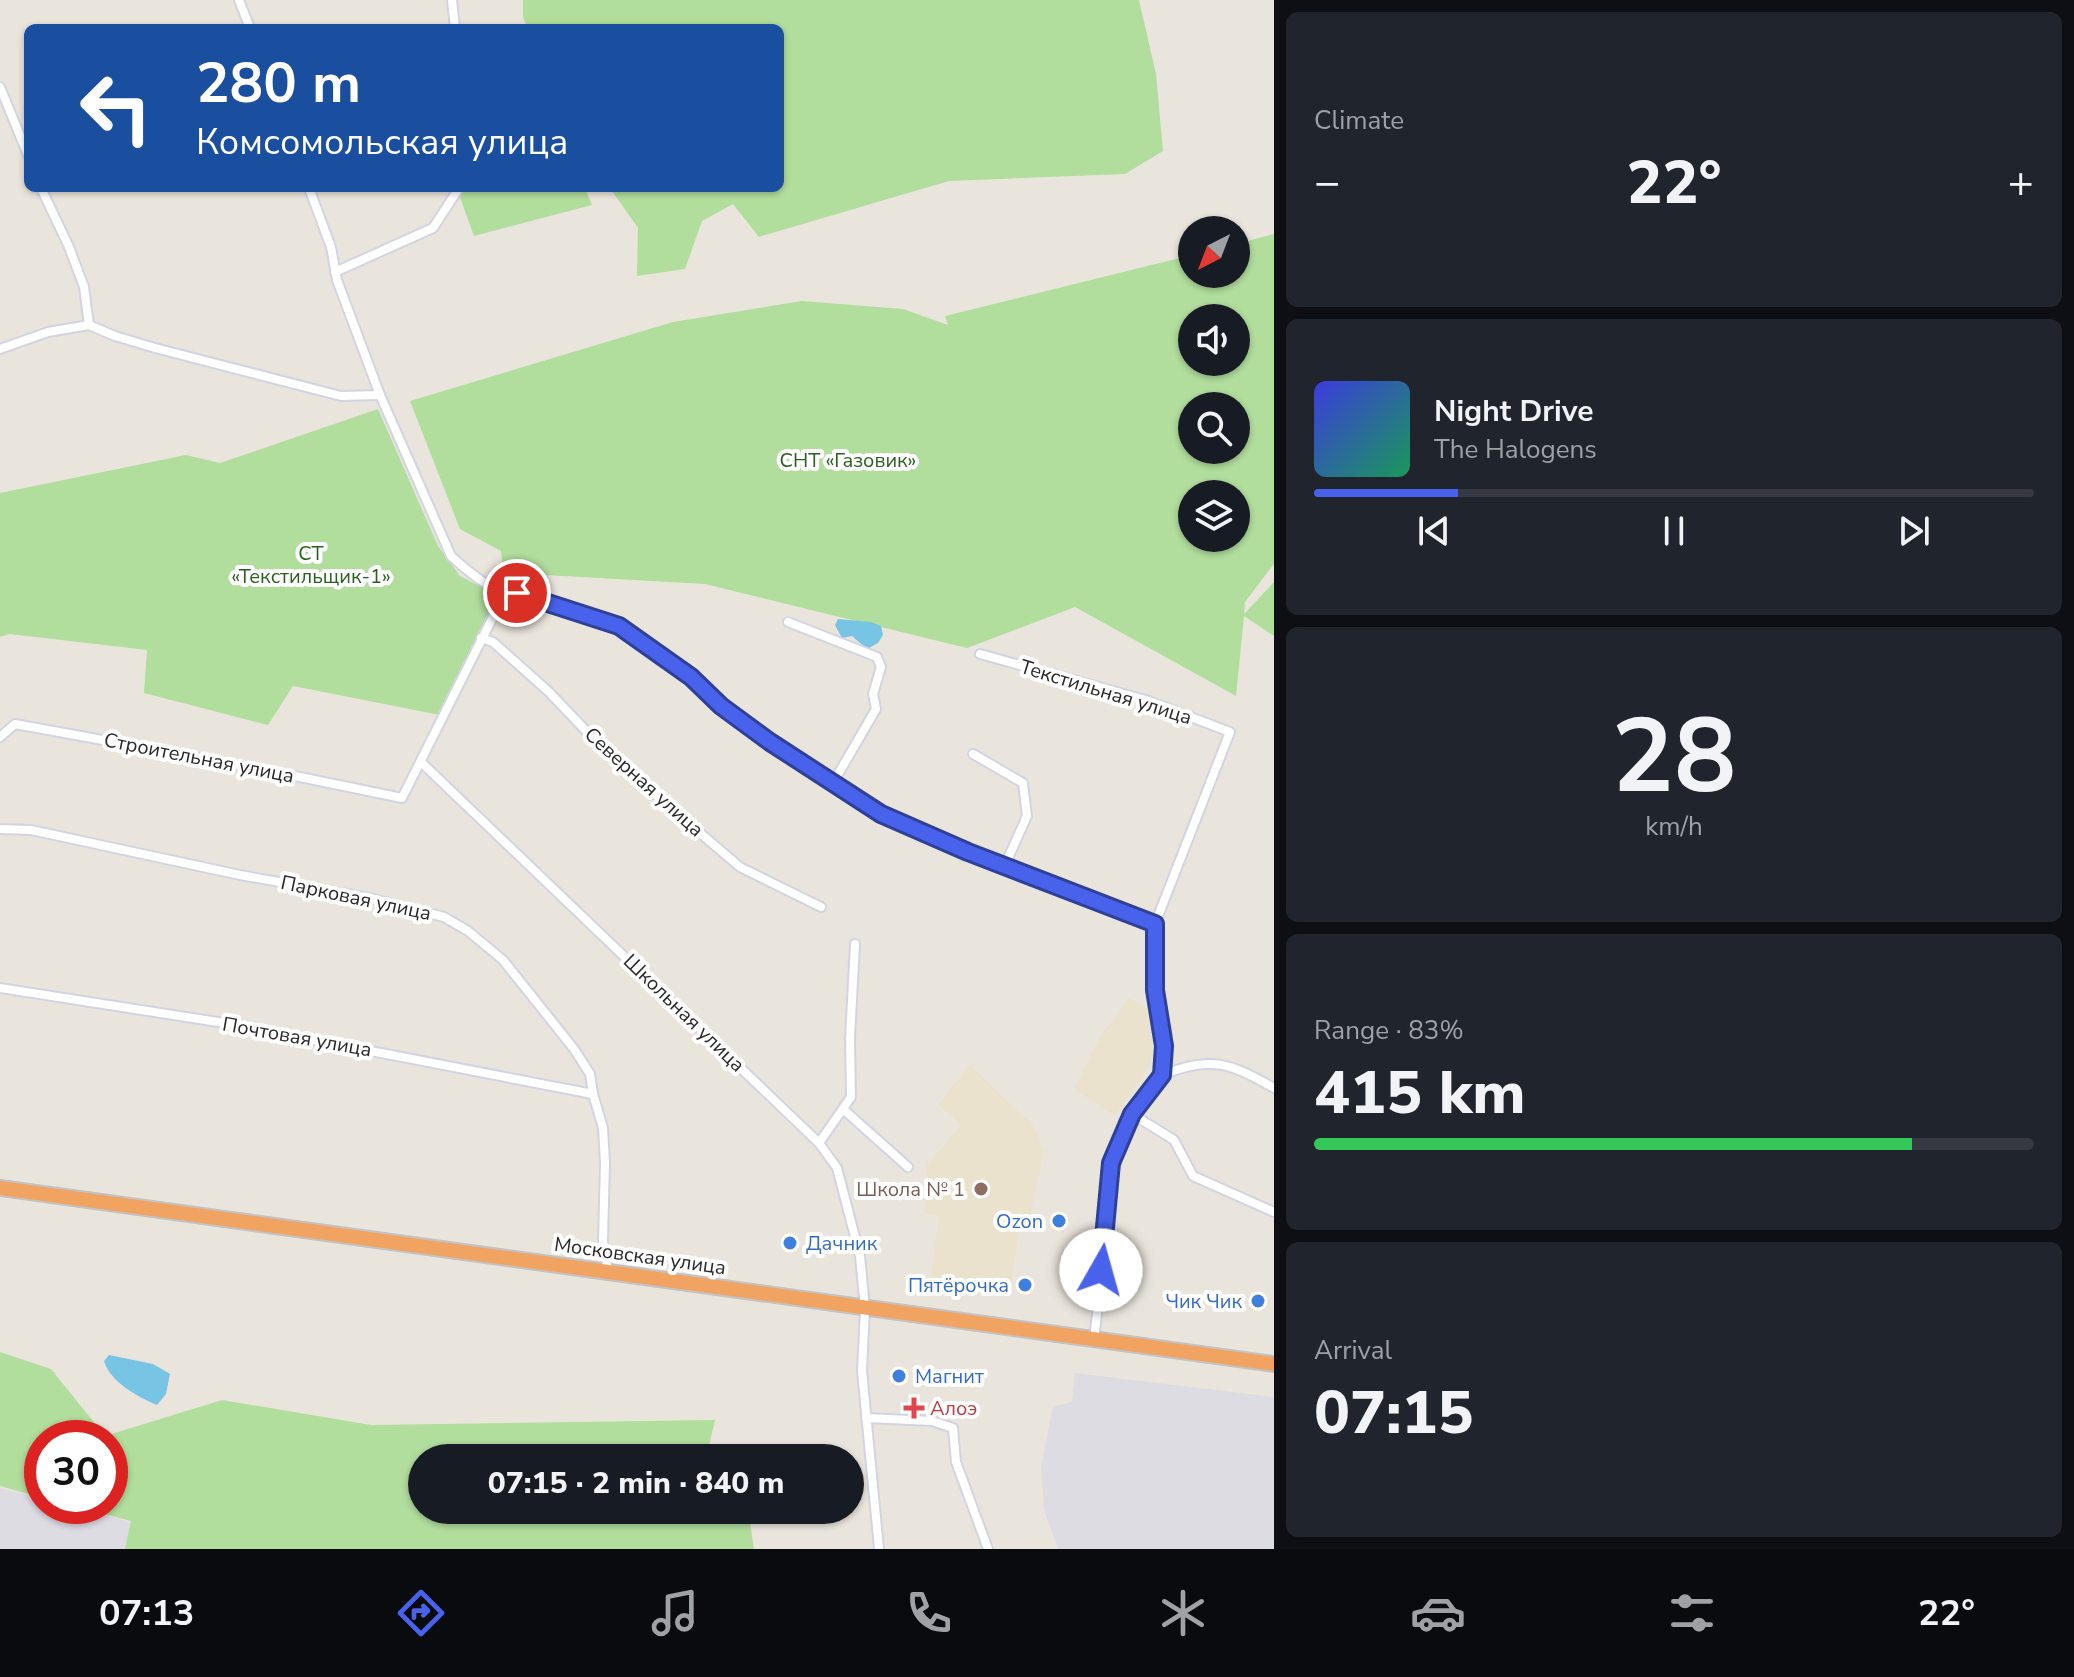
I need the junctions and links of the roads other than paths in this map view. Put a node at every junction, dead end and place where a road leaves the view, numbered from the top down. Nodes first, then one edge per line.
1 (239, 0) edge
2 (452, 0) edge
3 (248, 24) edge
4 (455, 24) edge
5 (0, 87) edge
6 (24, 145) edge
7 (43, 192) edge
8 (310, 192) edge
9 (456, 192) edge
10 (335, 272) junction
11 (89, 325) junction
12 (0, 349) edge
13 (380, 395) junction
14 (505, 593) junction
15 (788, 622) dead end
16 (481, 638) junction
17 (980, 654) dead end
18 (0, 737) edge
19 (973, 754) dead end
20 (422, 763) junction
21 (833, 783) junction
22 (0, 829) edge
23 (1005, 865) junction
24 (821, 907) dead end
25 (1155, 924) junction
26 (855, 944) dead end
27 (0, 988) edge
28 (1162, 1075) junction
29 (1274, 1088) edge
30 (593, 1094) junction
31 (843, 1109) junction
32 (1132, 1114) junction
33 (819, 1143) junction
34 (908, 1167) dead end
35 (0, 1188) edge
36 (1274, 1212) edge
37 (608, 1271) junction
38 (865, 1308) junction
39 (1094, 1339) junction
40 (1274, 1364) edge
41 (866, 1418) junction
42 (879, 1549) edge
43 (988, 1549) edge

1 - 3 street
2 - 4 street
5 - 6 street
7 - 11 street
8 - 10 street
9 - 10 street
10 - 13 street
11 - 12 street
11 - 13 street
13 - 14 street
14 - 16 street
14 - 21 street
15 - 21 street
16 - 20 street
16 - 24 street, Северная улица
17 - 25 street, Текстильная улица
18 - 20 street, Строительная улица
19 - 23 street
20 - 33 street, Школьная улица
21 - 23 street
22 - 30 street, Парковая улица
23 - 25 street
25 - 28 street
26 - 31 street
27 - 30 street, Почтовая улица
28 - 29 street
28 - 32 street
30 - 37 street, Парковая улица
31 - 33 street
31 - 34 street
32 - 36 street
32 - 39 street
33 - 38 street, Школьная улица
35 - 37 highway, Московская улица
37 - 38 highway, Московская улица
38 - 39 highway, Московская улица
38 - 41 street, Школьная улица
39 - 40 highway, Московская улица
41 - 42 street, Школьная улица
41 - 43 street

